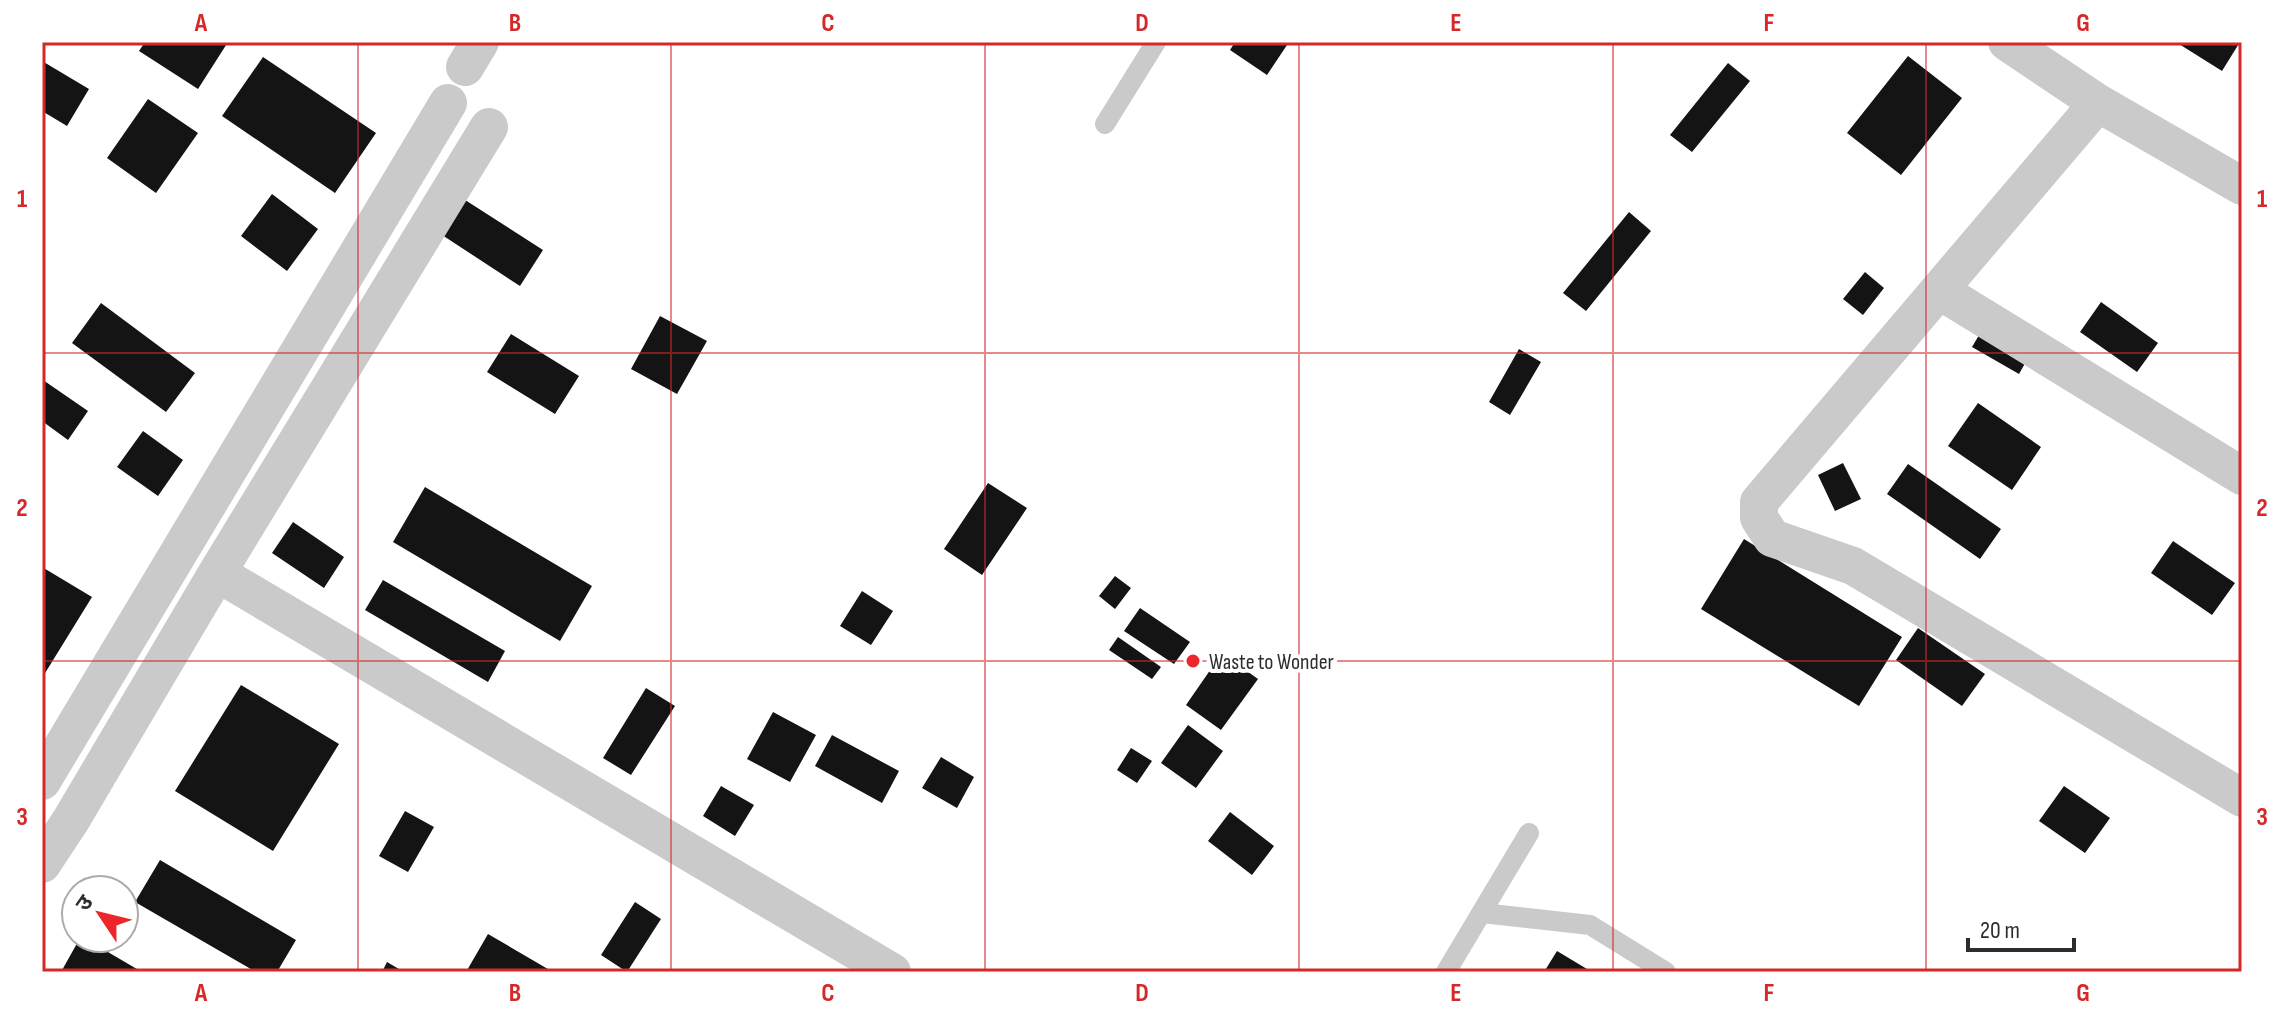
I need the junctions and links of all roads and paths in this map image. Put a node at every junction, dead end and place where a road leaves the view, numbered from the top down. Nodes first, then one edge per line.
1 (1156, 42) edge
2 (2007, 42) edge
3 (448, 103) dead end
4 (2098, 103) junction
5 (1105, 124) dead end
6 (489, 127) dead end
7 (2242, 186) edge
8 (344, 276) junction
9 (1940, 291) junction
10 (384, 300) junction
11 (2242, 476) edge
12 (217, 573) junction
13 (42, 781) edge
14 (2242, 798) edge
15 (1529, 833) dead end
16 (42, 864) edge
17 (1482, 913) junction
18 (892, 972) edge
19 (1446, 972) edge
20 (1666, 972) edge

1 - 5 lane
2 - 4 street
3 - 8 street
4 - 7 street
4 - 9 street
6 - 10 street
8 - 10 street
8 - 13 street
9 - 11 street
9 - 14 street
10 - 12 street
12 - 16 street
12 - 18 street
15 - 17 lane
17 - 19 lane
17 - 20 lane

